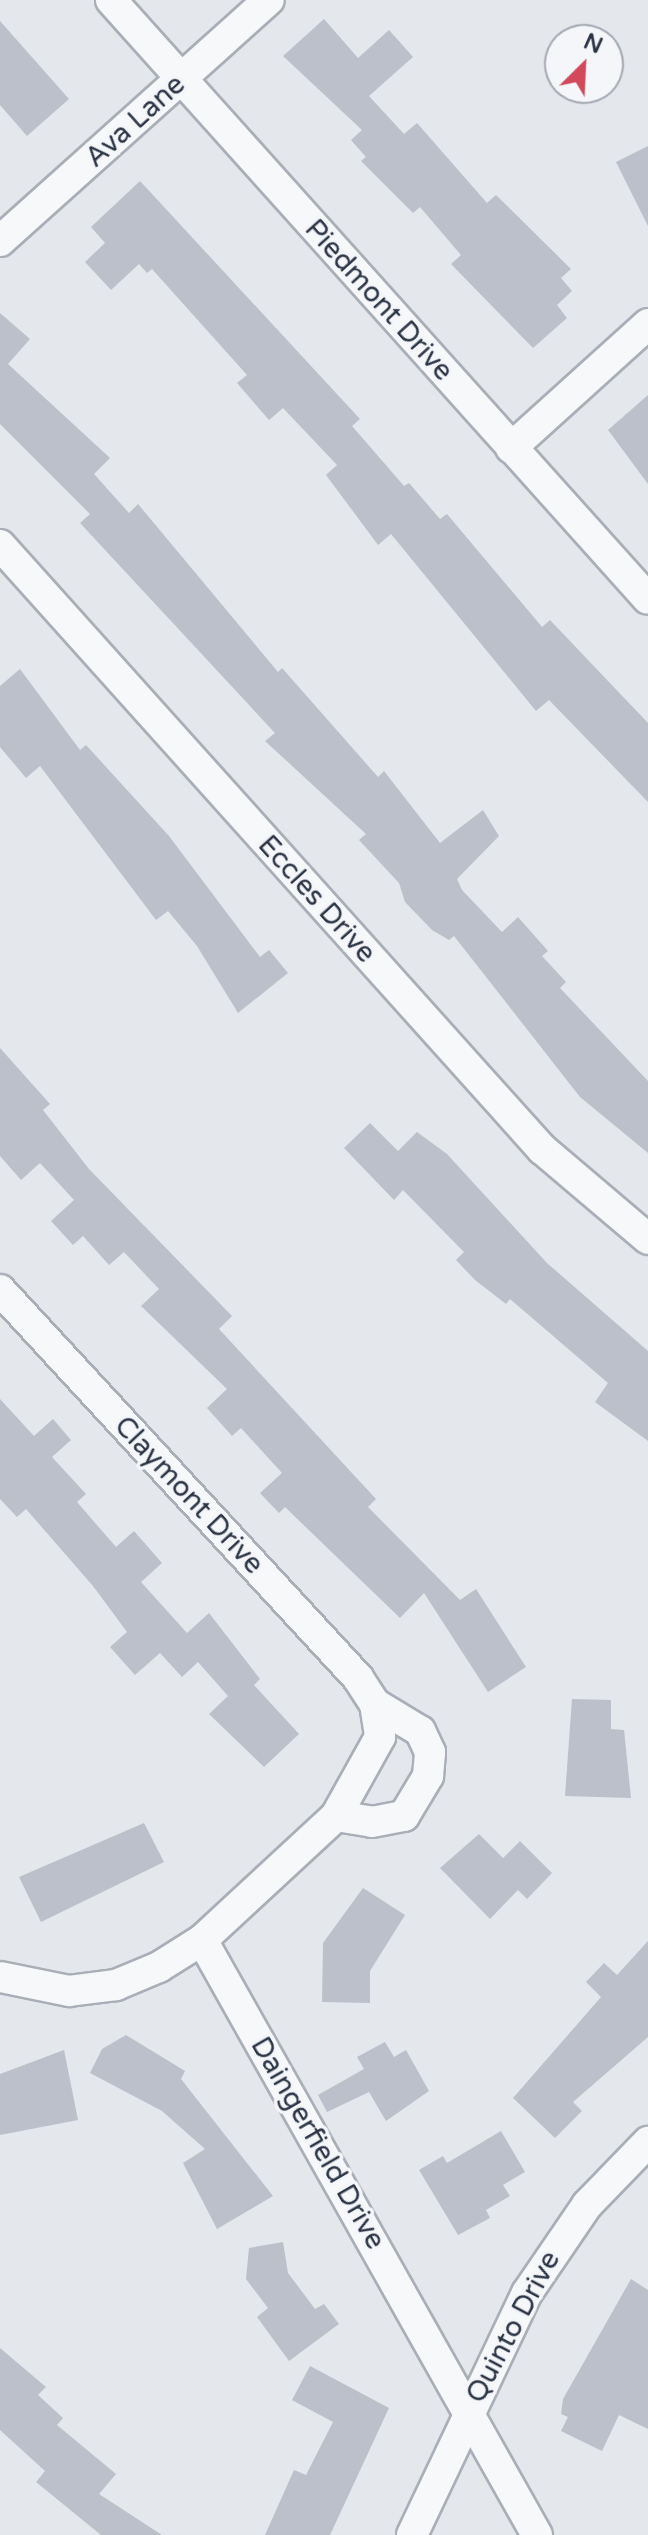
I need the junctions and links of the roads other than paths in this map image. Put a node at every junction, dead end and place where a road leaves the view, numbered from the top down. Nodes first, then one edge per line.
1 (111, 0) edge
2 (269, 0) edge
3 (182, 80) junction
4 (0, 241) edge
5 (648, 324) edge
6 (511, 448) junction
7 (0, 545) edge
8 (648, 599) edge
9 (648, 1239) edge
10 (0, 1290) edge
11 (375, 1704) junction
12 (336, 1816) junction
13 (202, 1940) junction
14 (0, 1977) edge
15 (648, 2142) edge
16 (469, 2408) junction
17 (412, 2535) edge
18 (537, 2535) edge

1 - 3 street, Piedmont Drive
2 - 3 street, Ava Lane
3 - 4 street, Ava Lane
3 - 6 street, Piedmont Drive
5 - 6 street
6 - 8 street, Piedmont Drive
7 - 9 street, Eccles Drive
10 - 11 street, Claymont Drive
11 - 12 street
11 - 12 street, Claymont Drive
12 - 13 street
13 - 14 street
13 - 16 street, Daingerfield Drive
15 - 16 street, Quinto Drive
16 - 17 street, Quinto Drive
16 - 18 street, Daingerfield Drive

